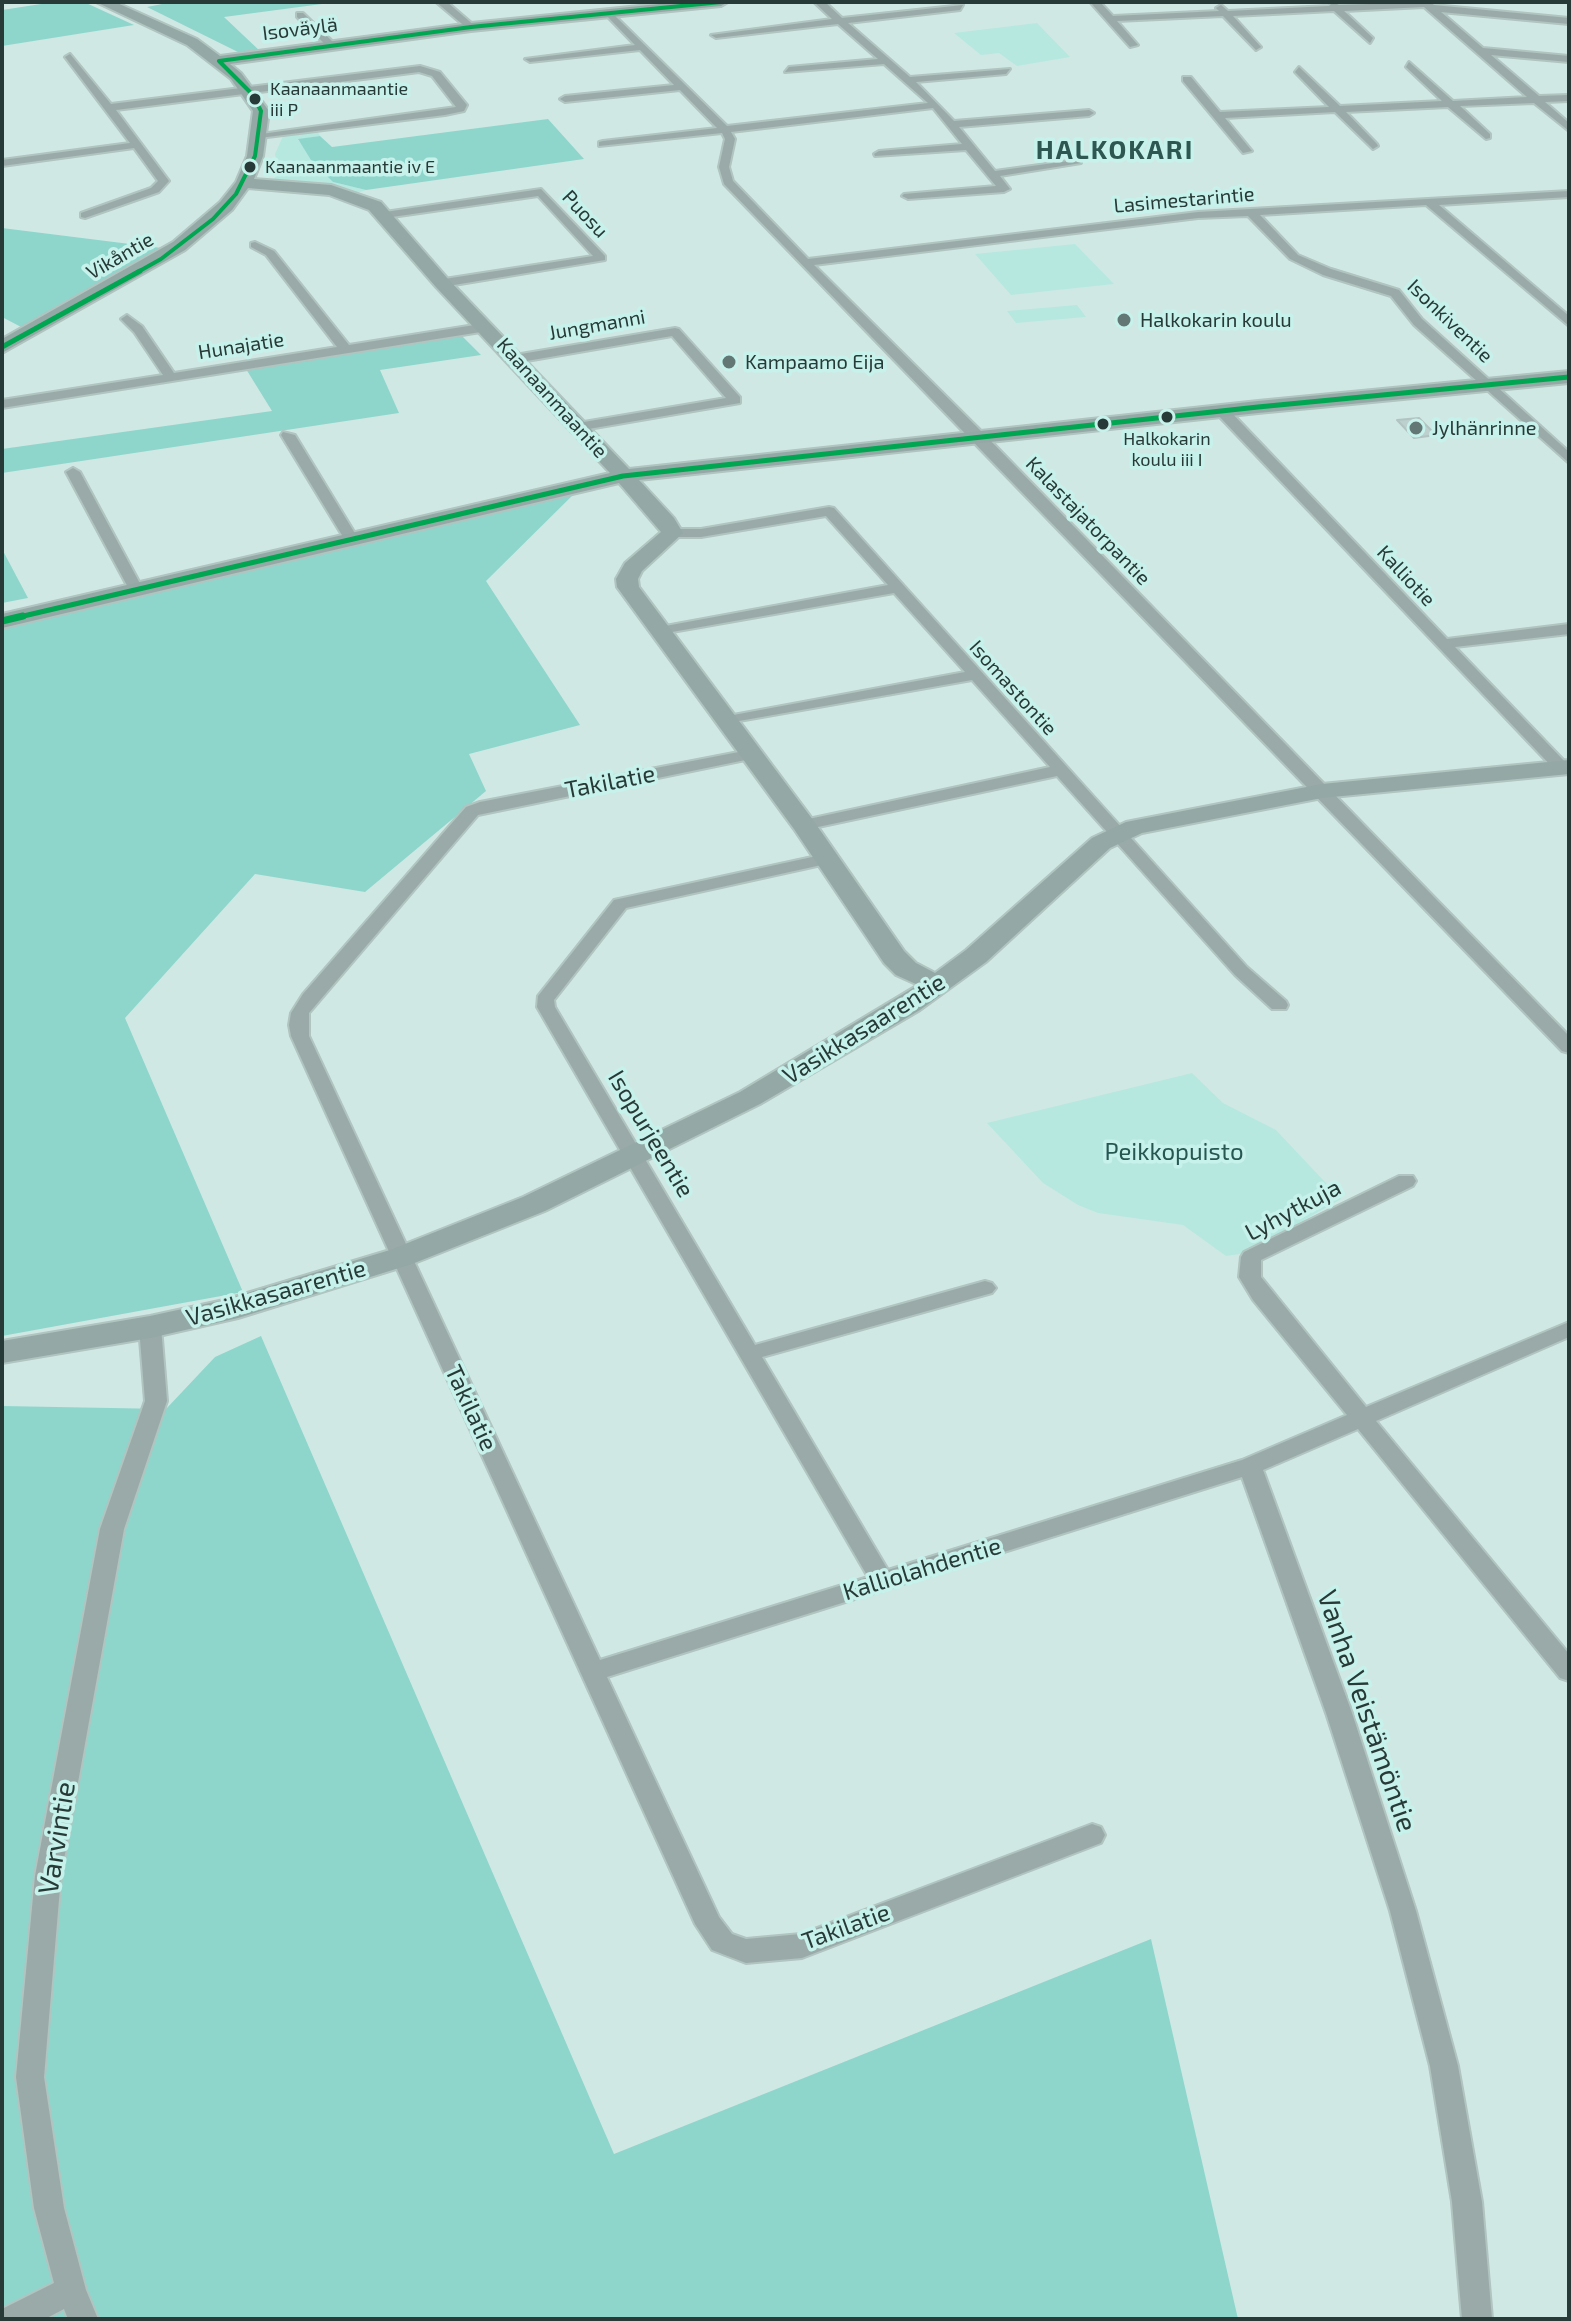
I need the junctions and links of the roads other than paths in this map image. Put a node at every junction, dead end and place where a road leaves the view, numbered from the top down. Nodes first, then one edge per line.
1 (103, 2) edge
2 (441, 2) edge
3 (721, 2) edge
4 (819, 2) edge
5 (1095, 2) edge
6 (1215, 2) edge
7 (1333, 5) edge
8 (1427, 5) edge
9 (960, 7) dead end
10 (609, 13) junction
11 (1227, 14) junction
12 (300, 15) dead end
13 (1110, 19) junction
14 (841, 20) junction
15 (1569, 21) edge
16 (471, 27) junction
17 (716, 35) dead end
18 (1370, 40) dead end
19 (331, 45) junction
20 (1133, 45) dead end
21 (643, 47) junction
22 (1256, 47) dead end
23 (1482, 51) junction
24 (70, 57) dead end
25 (530, 59) dead end
26 (1569, 59) edge
27 (219, 61) junction
28 (888, 61) junction
29 (1409, 65) dead end
30 (789, 70) dead end
31 (1299, 70) dead end
32 (1006, 71) dead end
33 (1187, 79) dead end
34 (911, 80) junction
35 (682, 87) junction
36 (249, 91) junction
37 (1534, 98) junction
38 (1569, 98) edge
39 (565, 99) dead end
40 (1451, 103) junction
41 (936, 105) junction
42 (107, 108) junction
43 (1336, 108) junction
44 (1089, 113) dead end
45 (1218, 115) junction
46 (954, 124) junction
47 (1569, 128) edge
48 (725, 130) junction
49 (259, 135) junction
50 (1486, 136) dead end
51 (603, 144) dead end
52 (136, 145) junction
53 (970, 146) junction
54 (1373, 146) dead end
55 (1247, 151) dead end
56 (879, 154) dead end
57 (2, 163) edge
58 (1076, 163) dead end
59 (993, 174) junction
60 (244, 183) junction
61 (1569, 194) edge
62 (908, 196) dead end
63 (1429, 202) junction
64 (1251, 212) junction
65 (85, 215) dead end
66 (385, 215) junction
67 (255, 245) dead end
68 (805, 263) junction
69 (442, 283) junction
70 (127, 319) dead end
71 (1569, 322) edge
72 (487, 327) junction
73 (2, 347) edge
74 (346, 350) junction
75 (515, 359) junction
76 (171, 377) junction
77 (1569, 377) edge
78 (1489, 384) junction
79 (2, 404) edge
80 (1222, 411) junction
81 (577, 427) junction
82 (288, 435) dead end
83 (979, 437) junction
84 (1569, 459) edge
85 (73, 472) dead end
86 (623, 476) junction
87 (672, 533) junction
88 (352, 540) junction
89 (897, 588) junction
90 (137, 591) junction
91 (2, 621) edge
92 (1569, 629) edge
93 (660, 632) junction
94 (1443, 644) junction
95 (973, 675) junction
96 (728, 721) junction
97 (749, 755) junction
98 (1566, 768) edge
99 (1060, 770) junction
100 (1322, 791) junction
101 (804, 825) junction
102 (1121, 833) junction
103 (826, 859) junction
104 (938, 985) junction
105 (1279, 1005) dead end
106 (1569, 1047) edge
107 (635, 1157) junction
108 (1406, 1181) dead end
109 (401, 1257) junction
110 (985, 1288) dead end
111 (150, 1327) junction
112 (1569, 1329) edge
113 (2, 1352) edge
114 (748, 1354) junction
115 (1363, 1418) junction
116 (1250, 1466) junction
117 (883, 1582) junction
118 (595, 1671) junction
119 (1569, 1671) edge
120 (1092, 1835) dead end
121 (71, 2290) junction
122 (13, 2319) edge
123 (83, 2319) edge
124 (1477, 2319) edge

1 - 27 street
2 - 16 street
3 - 10 street, Isoväylä
4 - 14 street
5 - 13 street
6 - 11 street
7 - 8 street
7 - 11 street
7 - 18 street
8 - 15 street
8 - 23 street
9 - 14 street
10 - 16 street, Isoväylä
10 - 21 street
11 - 13 street
11 - 22 street
12 - 19 street
13 - 20 street
14 - 17 street
14 - 28 street
16 - 19 street, Isoväylä
19 - 27 street, Isoväylä
21 - 25 street
21 - 35 street
23 - 26 street
23 - 37 street
24 - 42 street
27 - 36 street
28 - 30 street
28 - 34 street
29 - 40 street
31 - 43 street
32 - 34 street
33 - 45 street
34 - 41 street
35 - 39 street
35 - 48 street
36 - 42 street
36 - 49 street
36 - 49 street
37 - 38 street
37 - 40 street
37 - 47 street
40 - 43 street
40 - 50 street
41 - 46 street
41 - 48 street
42 - 52 street
43 - 45 street
43 - 54 street
44 - 46 street
45 - 55 street
46 - 53 street
48 - 51 street
48 - 68 street, Kalastajatorpantie
49 - 60 street
52 - 57 street
52 - 65 street
53 - 56 street
53 - 59 street
58 - 59 street
59 - 62 street
60 - 66 street, Kaanaanmaantie
60 - 73 street, Vikåntie
61 - 63 street, Lasimestarintie
63 - 64 street, Lasimestarintie
63 - 71 street
64 - 68 street, Lasimestarintie
64 - 78 street, Isonkiventie
66 - 69 street, Kaanaanmaantie
66 - 69 street, Puosu
67 - 74 street
68 - 83 street, Kalastajatorpantie
69 - 72 street, Kaanaanmaantie
70 - 76 street
72 - 74 street, Hunajatie
72 - 75 street, Kaanaanmaantie
74 - 76 street, Hunajatie
75 - 81 street, Kaanaanmaantie
75 - 81 street, Jungmanni
76 - 79 street, Hunajatie
77 - 78 street
78 - 80 street
78 - 84 street, Isonkiventie
80 - 83 street
80 - 94 street, Kalliotie
81 - 86 street, Kaanaanmaantie
82 - 88 street
83 - 86 street
83 - 100 street, Kalastajatorpantie
85 - 90 street
86 - 87 street, Kaanaanmaantie
86 - 88 street
87 - 89 street, Isomastontie
87 - 93 street
88 - 90 street
89 - 93 street
89 - 95 street, Isomastontie
90 - 91 street
92 - 94 street
93 - 96 street
94 - 98 street, Kalliotie
95 - 96 street
95 - 99 street, Isomastontie
96 - 97 street
97 - 101 street
97 - 109 street, Takilatie
98 - 100 street, Vasikkasaarentie
99 - 101 street
99 - 102 street, Isomastontie
100 - 102 street, Vasikkasaarentie
100 - 106 street, Kalastajatorpantie
101 - 103 street
102 - 104 street, Vasikkasaarentie
102 - 105 street, Isomastontie
103 - 104 street
103 - 107 street, Isopurjeentie
104 - 107 street, Vasikkasaarentie
107 - 109 street, Vasikkasaarentie
107 - 114 street, Isopurjeentie
108 - 115 street, Lyhytkuja
109 - 111 street, Vasikkasaarentie
109 - 118 street, Takilatie
110 - 114 street
111 - 113 street, Vasikkasaarentie
111 - 121 street, Varvintie
112 - 115 street
114 - 117 street, Isopurjeentie
115 - 116 street
115 - 119 street
116 - 117 street, Kalliolahdentie
116 - 124 street, Vanha Veistämöntie
117 - 118 street, Kalliolahdentie
118 - 120 street, Takilatie
121 - 122 street
121 - 123 street, Varvintie

